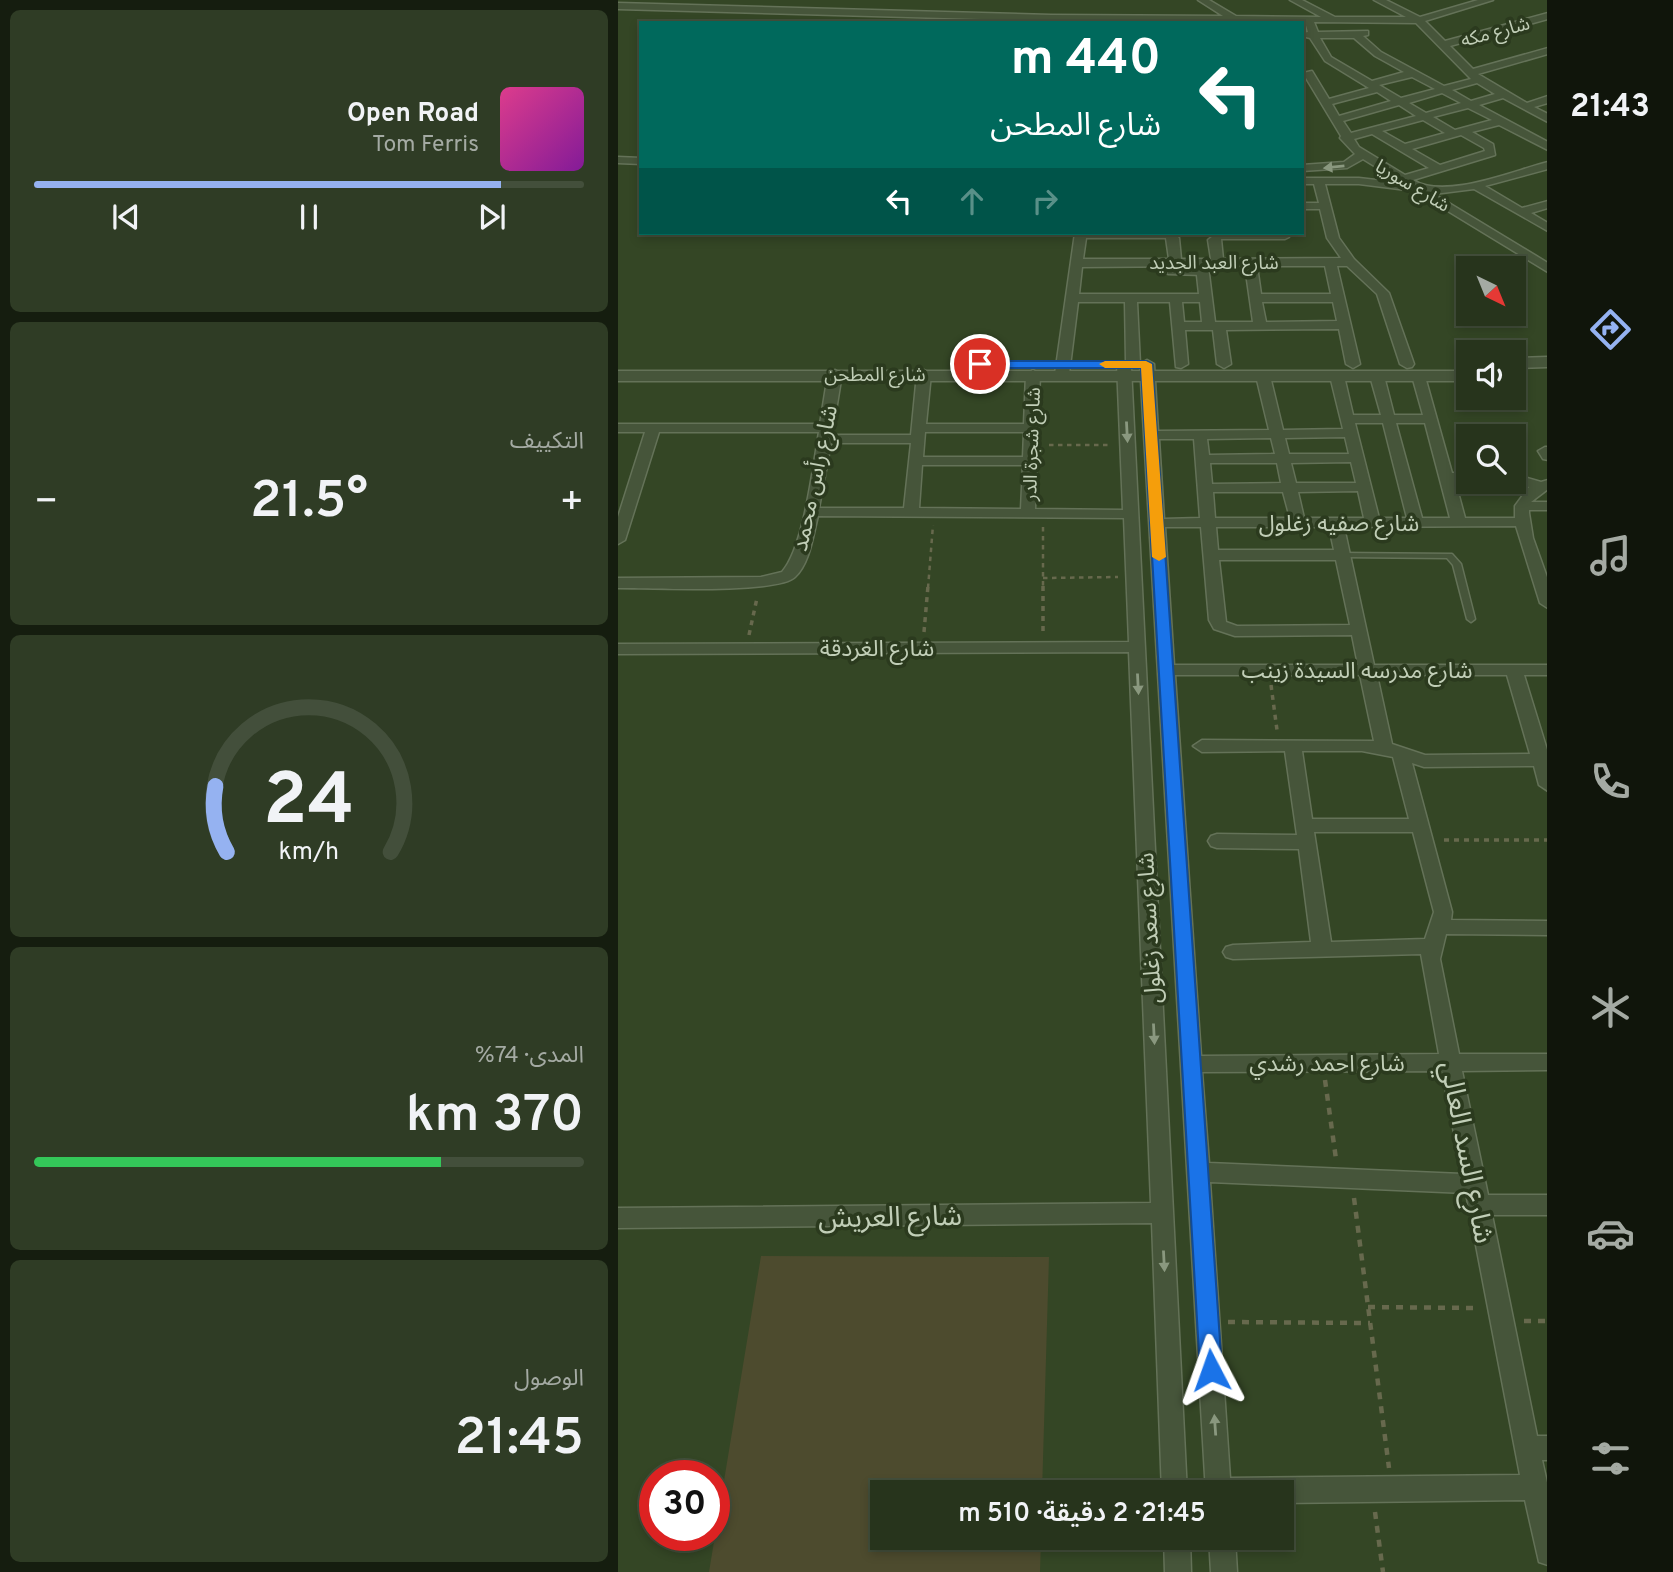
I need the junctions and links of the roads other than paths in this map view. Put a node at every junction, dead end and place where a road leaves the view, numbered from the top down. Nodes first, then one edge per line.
1 (1203, 0) edge
2 (1295, 0) edge
3 (1379, 0) edge
4 (1488, 0) edge
5 (644, 3) edge
6 (768, 5) edge
7 (618, 6) edge
8 (1547, 16) edge
9 (1045, 17) edge
10 (1234, 19) junction
11 (1309, 20) junction
12 (1334, 20) junction
13 (1361, 20) junction
14 (1419, 20) junction
15 (1174, 21) edge
16 (1210, 21) edge
17 (1304, 35) edge
18 (1314, 35) junction
19 (1356, 35) junction
20 (1443, 45) junction
21 (1547, 51) edge
22 (1319, 71) edge
23 (1414, 74) junction
24 (1475, 77) junction
25 (1373, 87) junction
26 (1444, 90) junction
27 (1504, 95) junction
28 (1547, 99) edge
29 (1399, 102) junction
30 (1325, 103) junction
31 (1470, 104) junction
32 (1524, 107) junction
33 (1423, 117) junction
34 (1547, 119) edge
35 (1335, 120) junction
36 (1501, 121) junction
37 (1373, 130) junction
38 (1458, 133) junction
39 (1345, 138) junction
40 (1547, 147) edge
41 (1403, 148) junction
42 (1362, 154) junction
43 (618, 160) edge
44 (639, 161) edge
45 (1547, 164) edge
46 (1304, 169) edge
47 (1439, 169) junction
48 (1404, 179) junction
49 (1304, 181) edge
50 (1319, 181) junction
51 (1476, 185) junction
52 (1421, 190) junction
53 (1547, 204) edge
54 (1325, 205) junction
55 (1304, 206) edge
56 (1520, 212) junction
57 (1547, 228) edge
58 (1081, 235) edge
59 (1160, 235) edge
60 (1246, 235) edge
61 (1285, 235) edge
62 (1078, 262) junction
63 (1216, 262) junction
64 (1250, 262) junction
65 (1290, 262) junction
66 (1330, 262) junction
67 (1350, 262) junction
68 (1203, 267) junction
69 (1546, 267) edge
70 (1172, 268) junction
71 (1072, 298) junction
72 (1131, 298) junction
73 (1176, 298) junction
74 (1206, 298) junction
75 (1256, 298) junction
76 (1338, 298) junction
77 (1344, 325) junction
78 (1178, 326) junction
79 (1214, 326) junction
80 (1260, 326) junction
81 (1547, 362) edge
82 (1526, 363) edge
83 (1182, 364) junction
84 (1224, 364) junction
85 (1353, 364) junction
86 (618, 365) edge
87 (1456, 365) edge
88 (1063, 369) junction
89 (1135, 369) junction
90 (1413, 370) junction
91 (835, 374) junction
92 (924, 374) junction
93 (1033, 374) junction
94 (1456, 375) edge
95 (618, 376) edge
96 (1263, 376) junction
97 (1337, 376) junction
98 (1377, 376) junction
99 (1526, 376) edge
100 (1547, 376) edge
101 (1389, 419) junction
102 (1431, 419) junction
103 (1350, 426) junction
104 (654, 428) junction
105 (1031, 428) junction
106 (618, 429) edge
107 (824, 433) junction
108 (919, 433) junction
109 (1200, 434) junction
110 (1277, 434) junction
111 (1151, 435) junction
112 (1202, 458) junction
113 (1282, 458) junction
114 (1357, 458) junction
115 (916, 461) junction
116 (1030, 461) junction
117 (1447, 477) junction
118 (1456, 477) edge
119 (1526, 481) edge
120 (1544, 485) edge
121 (1289, 487) junction
122 (1364, 487) junction
123 (1205, 488) junction
124 (624, 504) edge
125 (1522, 506) junction
126 (1547, 506) edge
127 (811, 512) junction
128 (911, 512) junction
129 (1036, 513) junction
130 (1130, 514) junction
131 (1157, 523) junction
132 (1208, 523) junction
133 (1298, 523) junction
134 (1336, 523) junction
135 (1373, 523) junction
136 (1416, 523) junction
137 (1459, 523) junction
138 (1522, 523) junction
139 (618, 540) edge
140 (1211, 555) junction
141 (1343, 555) junction
142 (1542, 567) edge
143 (618, 583) edge
144 (1547, 603) edge
145 (1471, 619) dead end
146 (1359, 630) junction
147 (1136, 647) junction
148 (618, 649) edge
149 (1166, 670) junction
150 (1368, 670) junction
151 (1513, 670) junction
152 (1547, 670) edge
153 (1202, 746) dead end
154 (1286, 746) junction
155 (1393, 751) junction
156 (1544, 760) edge
157 (1547, 785) edge
158 (1422, 833) junction
159 (1305, 834) junction
160 (1216, 841) dead end
161 (1547, 928) edge
162 (1436, 937) junction
163 (1322, 949) junction
164 (1233, 952) dead end
165 (1547, 1062) edge
166 (1450, 1063) junction
167 (1192, 1064) junction
168 (1198, 1172) junction
169 (1476, 1194) junction
170 (1547, 1205) edge
171 (1162, 1213) junction
172 (618, 1218) edge
173 (1537, 1448) edge
174 (1174, 1480) edge
175 (1218, 1480) edge
176 (1534, 1487) junction
177 (1294, 1491) edge
178 (1177, 1550) edge
179 (1223, 1550) edge
180 (1547, 1553) edge
181 (1178, 1572) edge
182 (1224, 1572) edge

1 - 10 street
2 - 12 street
3 - 14 street
4 - 14 street
5 - 6 street
5 - 7 street
6 - 9 street
8 - 20 street, شارع مكه
9 - 15 street
10 - 11 street
10 - 16 street
11 - 12 street
11 - 18 street
12 - 13 street
13 - 14 street
13 - 19 street
14 - 20 street
15 - 16 street
17 - 18 street
18 - 19 street
18 - 22 street
19 - 23 street
20 - 24 street
21 - 24 street
22 - 25 street
22 - 30 street, شارع سوريا
23 - 25 street
23 - 26 street
24 - 26 street
24 - 27 street
25 - 29 street
25 - 30 street
26 - 29 street
26 - 31 street
27 - 31 street
27 - 32 street
28 - 32 street
29 - 33 street
29 - 35 street
30 - 35 street, شارع سوريا
31 - 33 street
31 - 36 street
32 - 34 street
33 - 37 street
33 - 38 street
35 - 39 street, شارع سوريا
36 - 38 street
36 - 40 street
37 - 39 street
37 - 41 street
38 - 41 street
38 - 47 street
39 - 42 street, شارع سوريا
41 - 47 street
42 -> 46 street
42 - 48 street, شارع سوريا
43 - 44 street
45 - 51 street
47 - 48 street
48 - 52 street, شارع سوريا
49 - 50 street
50 - 52 street
50 - 54 street
51 - 52 street
51 - 56 street
52 - 69 street, شارع سوريا
53 - 56 street
54 - 55 street
54 - 67 street
56 - 57 street
58 - 62 street
59 - 70 street
60 - 63 street
61 - 65 street
62 - 70 street, شارع العبد الجديد
62 - 71 street
63 - 64 street, شارع العبد الجديد
63 - 68 street, شارع العبد الجديد
64 - 65 street, شارع العبد الجديد
64 - 75 street
65 - 66 street, شارع العبد الجديد
66 - 67 street, شارع العبد الجديد
66 - 76 street
67 - 90 street
68 - 70 street, شارع العبد الجديد
68 - 74 street
71 - 72 street
71 - 88 street
72 - 73 street
72 - 89 street
73 - 74 street
73 - 78 street
74 - 79 street
75 - 76 street
75 - 80 street
76 - 77 street
77 - 80 street
77 - 85 street
78 - 79 street
78 - 83 street
79 - 80 street
79 - 84 street
81 - 82 street
83 - 84 street, شارع المطحن
83 - 89 street, شارع المطحن
84 - 85 street, شارع المطحن
85 - 90 street, شارع المطحن
86 - 88 street, شارع المطحن
87 - 90 street, شارع المطحن
88 - 89 street, شارع المطحن
88 - 93 street, شارع المطحن
89 - 96 street, شارع المطحن
89 - 111 street, شارع سعد زغلول
89 -> 130 street, شارع سعد زغلول
90 - 94 street, شارع المطحن
90 - 98 street, شارع المطحن
90 - 102 street
91 - 92 street, شارع المطحن
91 - 95 street, شارع المطحن
91 - 107 street, شارع رأس محمد
92 - 93 street, شارع المطحن
92 - 108 street
93 - 105 street, شارع شجرة الدر
96 - 97 street, شارع المطحن
96 - 110 street
97 - 98 street, شارع المطحن
97 - 103 street
98 - 101 street
99 - 100 street
101 - 102 street
101 - 103 street
101 - 136 street
102 - 117 street
103 - 110 street
103 - 114 street
104 - 106 street
104 - 107 street
104 - 124 street
105 - 108 street
105 - 116 street, شارع شجرة الدر
107 - 108 street
107 - 127 street, شارع رأس محمد
108 - 115 street
109 - 110 street
109 - 111 street
109 - 112 street
110 - 113 street
111 - 131 street, شارع سعد زغلول
112 - 113 street
112 - 123 street
113 - 114 street
113 - 121 street
114 - 122 street
115 - 116 street
115 - 128 street
116 - 129 street, شارع شجرة الدر
117 - 118 street
117 - 137 street
119 - 120 street
120 - 125 street
121 - 122 street
121 - 123 street
121 - 133 street
122 - 135 street
123 - 132 street
124 - 139 street
125 - 126 street
125 - 138 street
127 - 128 street
127 - 143 street, شارع رأس محمد
128 - 129 street
129 - 130 street
130 - 147 street, شارع سعد زغلول
131 - 132 street, شارع صفيه زغلول
131 - 149 street, شارع سعد زغلول
132 - 133 street, شارع صفيه زغلول
132 - 140 street
133 - 134 street, شارع صفيه زغلول
134 - 135 street, شارع صفيه زغلول
134 - 141 street, شارع السد العالي
135 - 136 street, شارع صفيه زغلول
136 - 137 street, شارع صفيه زغلول
137 - 138 street, شارع صفيه زغلول
138 - 142 street
140 - 141 street
140 - 146 street
141 - 145 lane
141 - 146 street, شارع السد العالي
142 - 144 street
146 - 150 street, شارع السد العالي
147 - 148 street, شارع الغردقة
147 -> 171 street, شارع سعد زغلول
149 - 150 street, شارع مدرسه السيدة زينب
149 - 167 street, شارع سعد زغلول
150 - 151 street, شارع مدرسه السيدة زينب
150 - 155 street, شارع السد العالي
151 - 152 street, شارع مدرسه السيدة زينب
151 - 156 street
153 - 154 street
154 - 155 street
154 - 159 street
155 - 156 street
155 - 158 street, شارع السد العالي
156 - 157 street
158 - 159 street
158 - 162 street, شارع السد العالي
159 - 160 street
159 - 163 street
161 - 162 street
162 - 163 street
162 - 166 street, شارع السد العالي
163 - 164 street
165 - 166 street, شارع احمد رشدي
166 - 167 street, شارع احمد رشدي
166 - 169 street, شارع السد العالي
167 - 168 street, شارع سعد زغلول
168 - 169 street
175 -> 168 street, شارع سعد زغلول
169 - 170 street
169 - 173 street, شارع السد العالي
171 - 172 street, شارع العريش
171 -> 174 street, شارع سعد زغلول
173 - 176 street, شارع السد العالي
176 - 177 street
176 - 180 street, شارع السد العالي
178 - 181 street
179 - 182 street

